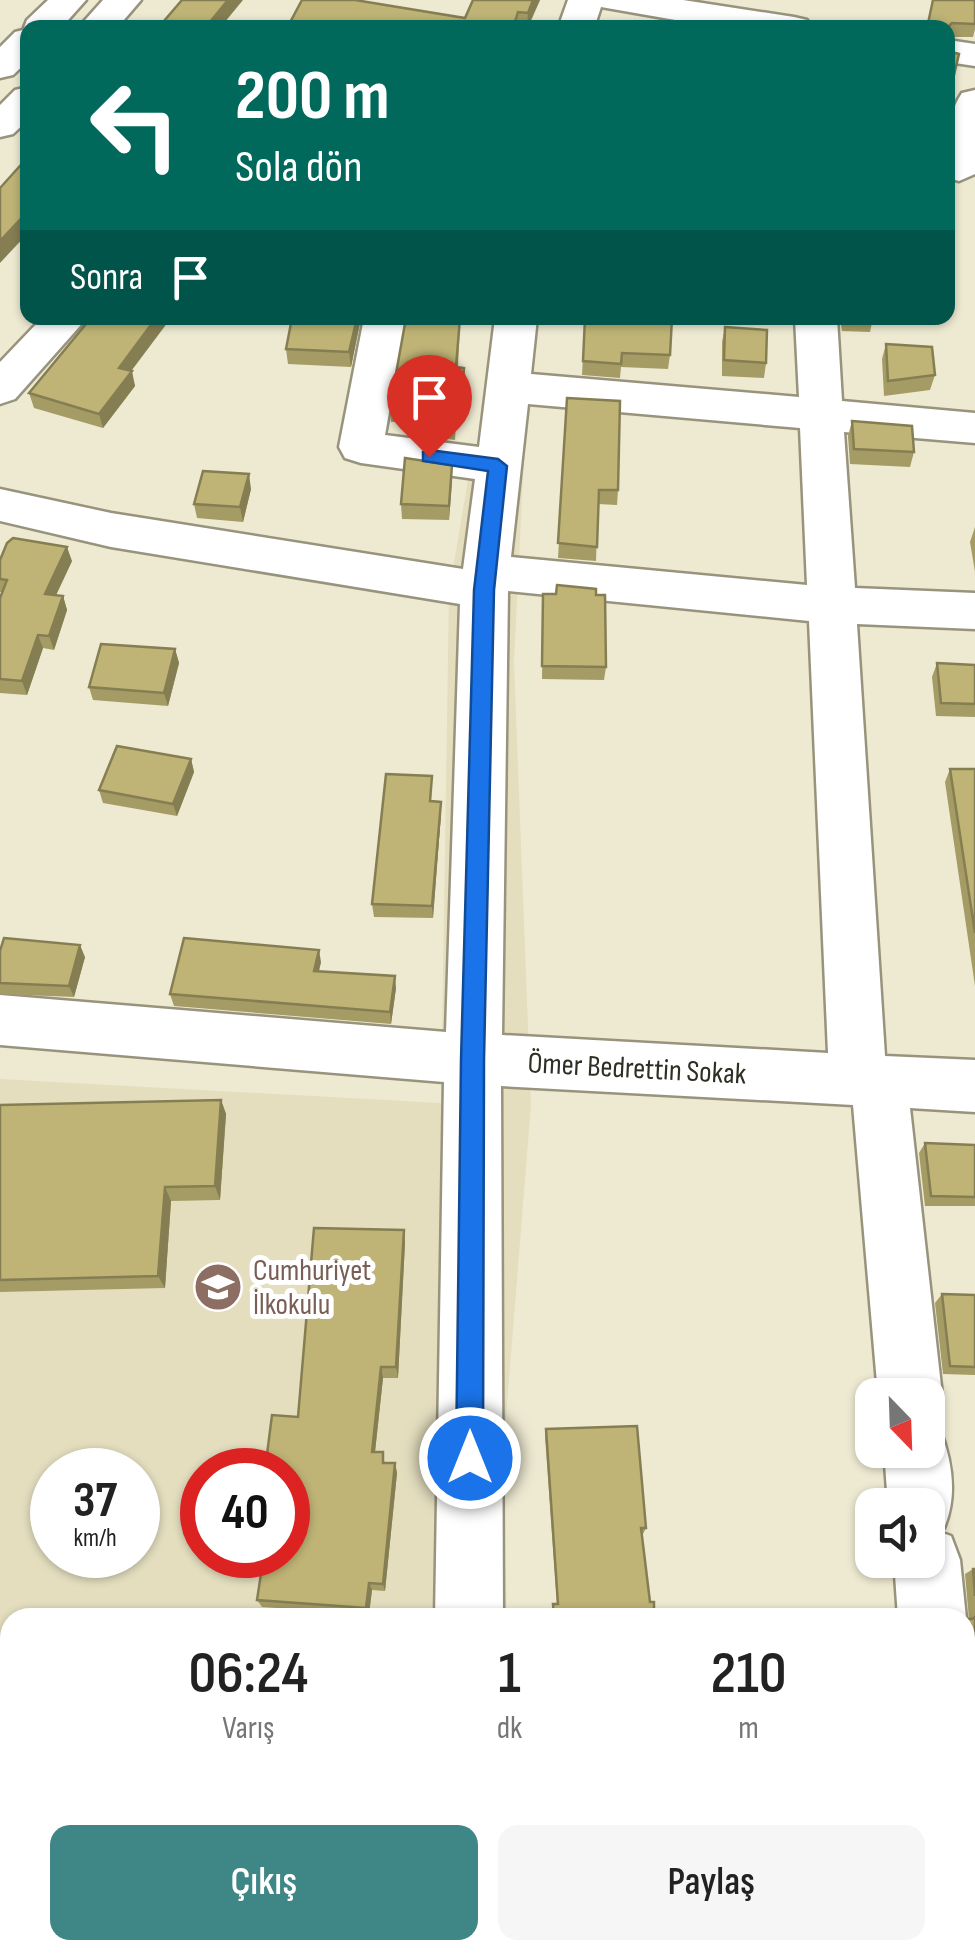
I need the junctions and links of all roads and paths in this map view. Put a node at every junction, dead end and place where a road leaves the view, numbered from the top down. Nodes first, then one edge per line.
1 (68, 0) edge
2 (123, 0) edge
3 (614, 0) edge
4 (46, 20) edge
5 (104, 20) edge
6 (743, 20) edge
7 (975, 101) edge
8 (20, 106) edge
9 (0, 126) edge
10 (960, 169) edge
11 (59, 325) edge
12 (384, 325) edge
13 (515, 325) edge
14 (816, 325) edge
15 (507, 386) junction
16 (0, 389) edge
17 (818, 416) junction
18 (975, 428) edge
19 (498, 466) junction
20 (0, 505) edge
21 (485, 581) junction
22 (830, 605) junction
23 (975, 611) edge
24 (0, 1020) edge
25 (473, 1060) junction
26 (869, 1081) junction
27 (975, 1086) edge
28 (908, 1378) edge
29 (928, 1578) edge
30 (468, 1608) edge
31 (931, 1608) edge

1 - 4 main road
2 - 5 main road
3 - 6 main road
7 - 10 main road
8 - 9 main road
11 - 16 main road
12 - 19 main road
13 - 15 main road
14 - 17 main road
15 - 17 main road
15 - 19 main road
17 - 18 main road
17 - 22 main road
19 - 21 main road
20 - 21 main road
21 - 22 main road
21 - 25 main road
22 - 23 main road
22 - 26 main road
24 - 25 main road, Ömer Bedrettin Sokak
25 - 26 main road, Ömer Bedrettin Sokak
25 - 30 main road
26 - 27 main road, Ömer Bedrettin Sokak
26 - 28 main road
29 - 31 main road

